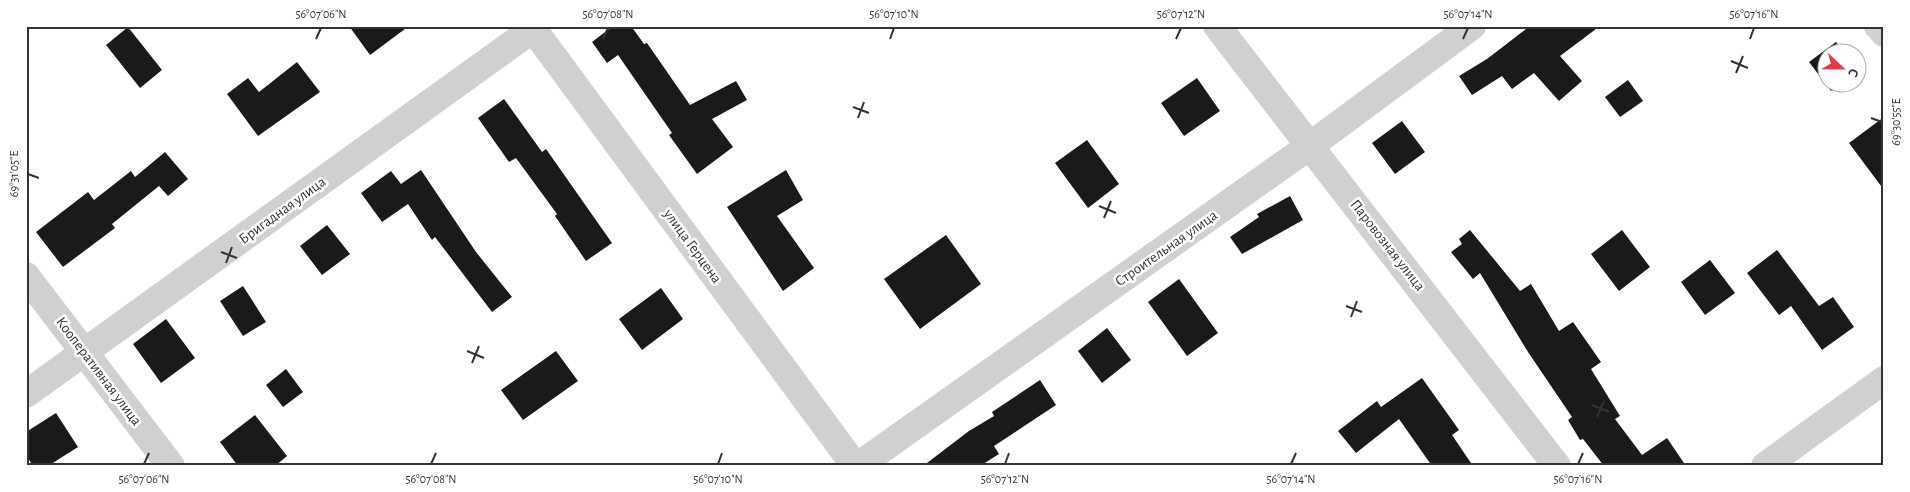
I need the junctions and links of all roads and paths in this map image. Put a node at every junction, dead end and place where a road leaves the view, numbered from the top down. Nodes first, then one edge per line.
1 (1217, 26) edge
2 (1472, 26) edge
3 (1878, 26) edge
4 (533, 27) edge
5 (1884, 33) edge
6 (1311, 145) junction
7 (26, 276) edge
8 (85, 352) junction
9 (1884, 380) edge
10 (26, 394) edge
11 (172, 466) edge
12 (856, 466) edge
13 (1557, 466) edge
14 (1765, 466) edge

1 - 6 street, Паровозная улица
2 - 6 street, Строительная улица
3 - 5 street
4 - 8 street, Бригадная улица
4 - 12 street, улица Герцена
6 - 12 street, Строительная улица
6 - 13 street, Паровозная улица
7 - 8 street, Кооперативная улица
8 - 10 street, Бригадная улица
8 - 11 street, Кооперативная улица
9 - 14 street

